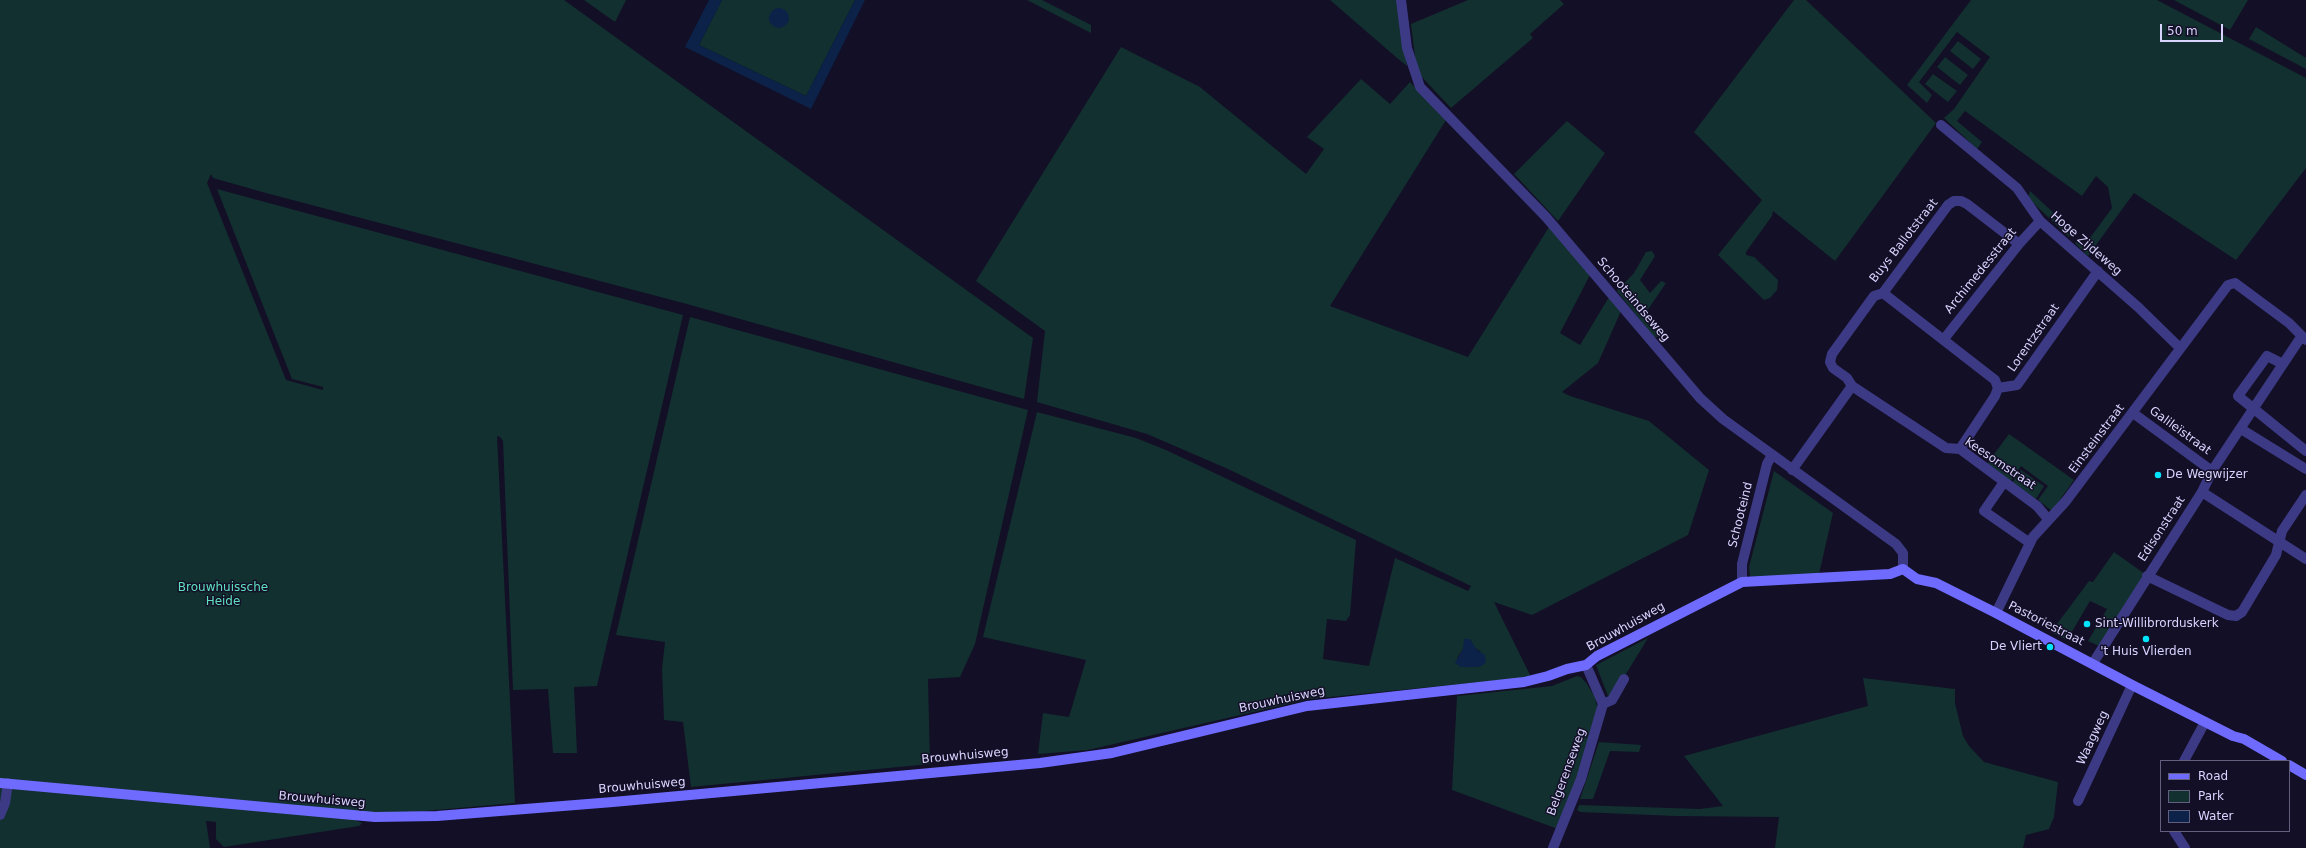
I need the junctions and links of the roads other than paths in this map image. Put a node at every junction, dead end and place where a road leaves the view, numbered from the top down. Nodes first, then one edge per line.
1 (1401, 0) edge
2 (1942, 125) dead end
3 (2040, 221) junction
4 (2019, 244) junction
5 (2098, 271) junction
6 (1884, 292) junction
7 (1944, 339) junction
8 (2304, 339) edge
9 (2180, 348) junction
10 (1830, 362) joint
11 (2283, 364) junction
12 (1852, 386) junction
13 (1998, 388) junction
14 (2255, 410) junction
15 (2133, 413) junction
16 (2241, 429) junction
17 (1960, 449) junction
18 (2306, 451) edge
19 (1772, 455) junction
20 (2306, 469) edge
21 (1792, 470) junction
22 (2212, 471) junction
23 (2004, 482) junction
24 (2202, 492) junction
25 (2306, 495) edge
26 (2048, 519) junction
27 (2279, 542) junction
28 (2030, 543) junction
29 (2306, 559) edge
30 (1903, 569) junction
31 (2147, 576) junction
32 (1742, 582) junction
33 (1996, 613) junction
34 (2093, 664) junction
35 (1586, 665) junction
36 (1624, 679) dead end
37 (2132, 685) junction
38 (1603, 704) junction
39 (2205, 722) junction
40 (2185, 760) edge
41 (2280, 760) edge
42 (2290, 766) edge
43 (2306, 775) edge
44 (4, 783) edge
45 (2078, 801) dead end
46 (0, 815) edge
47 (2175, 832) edge
48 (1553, 848) edge
49 (2185, 848) edge

1 - 19 street, Schooteindseweg
2 - 3 street, Hoge Zijdeweg
3 - 4 street, Archimedesstraat
3 - 5 street, Hoge Zijdeweg
4 - 6 street, Buys Ballotstraat
4 - 7 street, Archimedesstraat
5 - 9 street, Hoge Zijdeweg
5 - 13 street, Lorentzstraat
6 - 7 street
6 - 10 street, Buys Ballotstraat
7 - 13 street
8 - 9 street, Einsteinstraat
8 - 11 street, Edisonstraat
9 - 15 street, Einsteinstraat
10 - 12 street, Keesomstraat
11 - 14 street, Edisonstraat
11 - 14 street
12 - 17 street, Keesomstraat
12 - 21 street
13 - 17 street
14 - 16 street, Edisonstraat
14 - 18 street
15 - 22 street, Galileïstraat
15 - 26 street, Einsteinstraat
16 - 20 street
16 - 22 street, Edisonstraat
17 - 23 street, Keesomstraat
19 - 21 street, Schooteindseweg
19 - 32 street, Schooteind
21 - 30 street, Schooteindseweg
22 - 24 street, Edisonstraat
23 - 26 street, Keesomstraat
23 - 28 street
24 - 27 street
24 - 31 street, Edisonstraat
25 - 27 street
26 - 28 street, Einsteinstraat
27 - 29 street
27 - 31 street
28 - 33 street, Einsteinstraat
30 - 32 street, Brouwhuisweg
30 - 33 street, Pastoriestraat
31 - 34 street, Edisonstraat
32 - 35 street, Brouwhuisweg
33 - 34 street, Pastoriestraat
34 - 37 street, Pastoriestraat
35 - 38 street
35 - 44 street, Brouwhuisweg
36 - 38 street
37 - 39 street, Pastoriestraat
37 - 45 street, Waagweg
38 - 48 street, Belgerenseweg
39 - 40 street
39 - 41 street, Pastoriestraat
42 - 43 street
44 - 46 street
47 - 49 street

